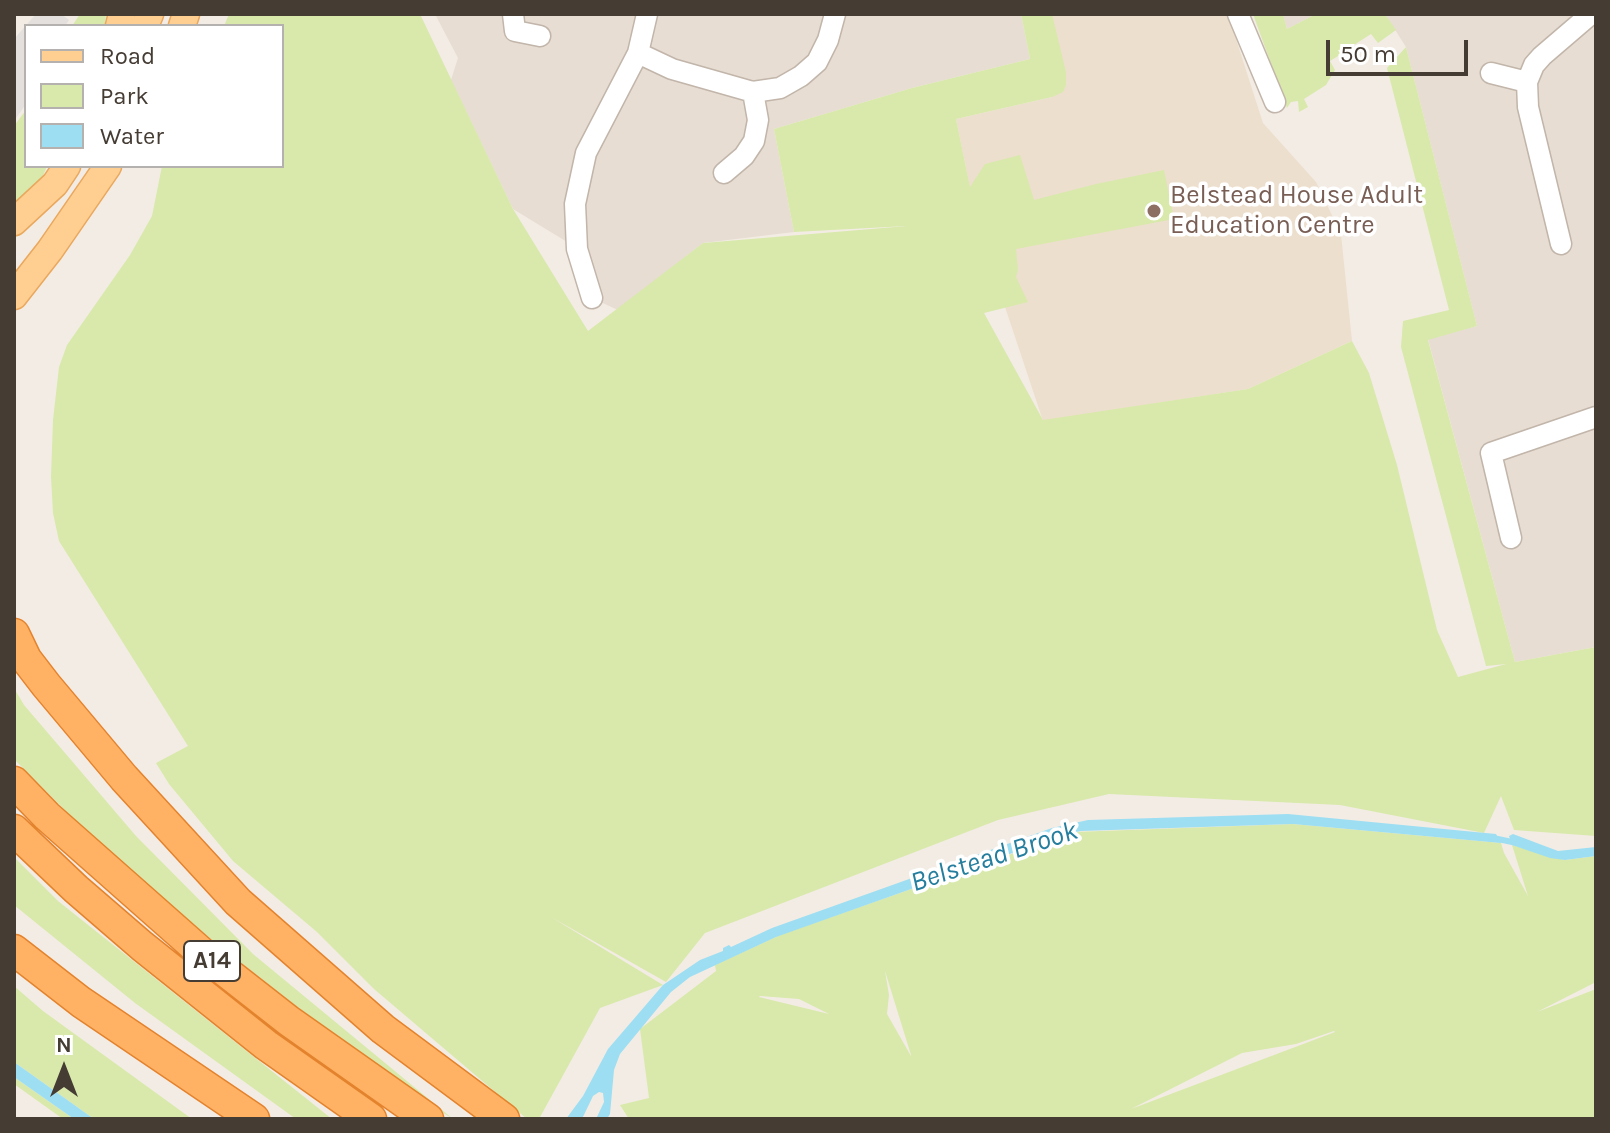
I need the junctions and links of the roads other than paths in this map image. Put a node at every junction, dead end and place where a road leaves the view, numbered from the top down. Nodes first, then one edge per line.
1 (513, 14) edge
2 (647, 14) edge
3 (835, 14) edge
4 (1238, 14) edge
5 (1591, 14) edge
6 (540, 36) dead end
7 (638, 53) junction
8 (1491, 73) dead end
9 (1527, 82) junction
10 (753, 92) junction
11 (1275, 102) dead end
12 (107, 168) edge
13 (61, 172) edge
14 (724, 173) dead end
15 (14, 222) edge
16 (1561, 244) dead end
17 (14, 296) edge
18 (592, 298) dead end
19 (1596, 417) edge
20 (1511, 538) dead end
21 (14, 634) edge
22 (14, 782) edge
23 (14, 830) edge
24 (14, 950) edge
25 (254, 1119) edge
26 (371, 1119) edge
27 (428, 1119) edge
28 (504, 1119) edge

1 - 6 street
2 - 7 street
3 - 10 street
4 - 11 street
5 - 9 street
7 - 10 street
7 - 18 street
8 - 9 street
9 - 16 street
10 - 14 street
12 - 17 main road
13 - 15 main road
19 - 20 street
21 - 28 highway, A14
22 - 27 highway, A14
23 - 26 highway, A14
24 - 25 highway

